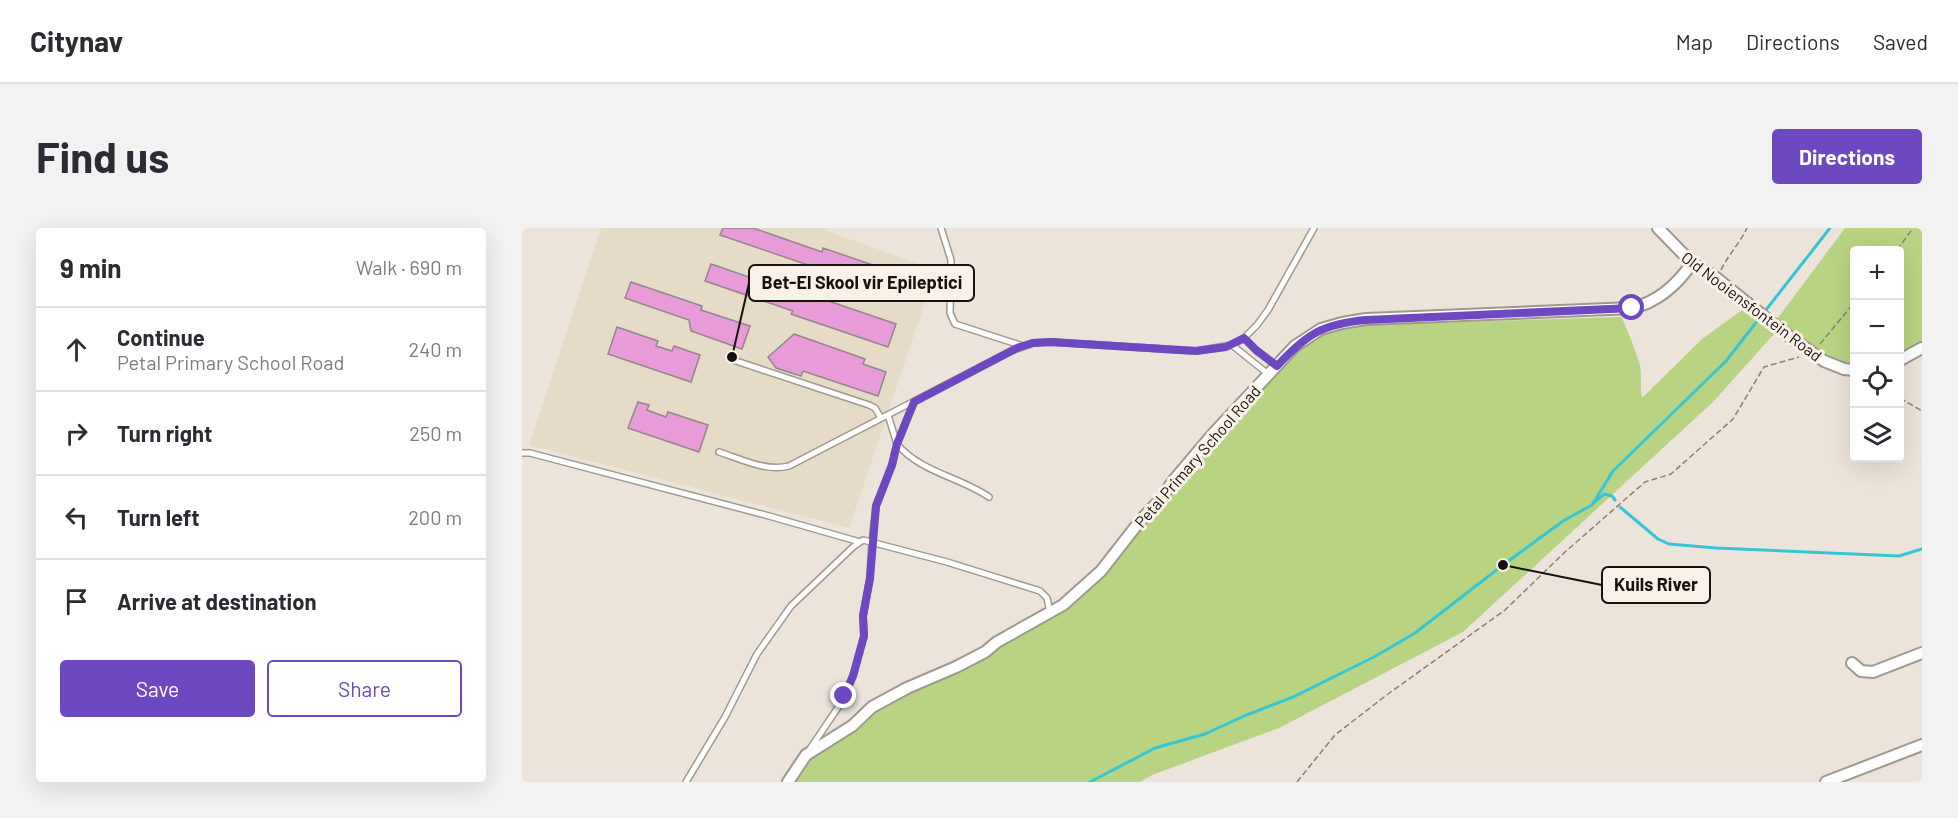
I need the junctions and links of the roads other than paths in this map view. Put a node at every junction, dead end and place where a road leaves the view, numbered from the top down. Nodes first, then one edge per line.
1 (940, 228) edge
2 (1314, 228) edge
3 (1658, 228) edge
4 (1692, 263) junction
5 (1244, 338) junction
6 (1023, 345) junction
7 (1232, 345) junction
8 (1922, 348) edge
9 (1904, 357) edge
10 (730, 359) dead end
11 (1277, 366) junction
12 (1850, 369) edge
13 (1268, 374) junction
14 (914, 402) junction
15 (888, 415) junction
16 (881, 418) junction
17 (897, 444) junction
18 (718, 452) dead end
19 (522, 453) edge
20 (989, 497) dead end
21 (860, 542) junction
22 (872, 542) junction
23 (1050, 613) junction
24 (1922, 653) edge
25 (1852, 663) dead end
26 (1922, 745) edge
27 (806, 755) junction
28 (686, 782) edge
29 (788, 782) edge
30 (1826, 782) edge

1 - 6 lane
2 - 5 lane
3 - 4 street, Old Nooiensfontein Road
4 - 11 street, Petal Primary School Road
4 - 12 street, Old Nooiensfontein Road
5 - 7 lane
5 - 11 lane
6 - 7 lane
6 - 14 lane
7 - 13 lane
8 - 9 street
10 - 16 lane
11 - 13 street, Petal Primary School Road
13 - 23 street, Petal Primary School Road
14 - 15 lane
14 - 17 lane
15 - 16 lane
15 - 17 lane
16 - 18 lane
17 - 20 lane
17 - 22 lane
19 - 21 lane
21 - 22 lane
21 - 28 lane
22 - 23 lane
22 - 27 lane
23 - 27 street, Petal Primary School Road
24 - 25 street
26 - 30 street
27 - 29 street, Petal Primary School Road

